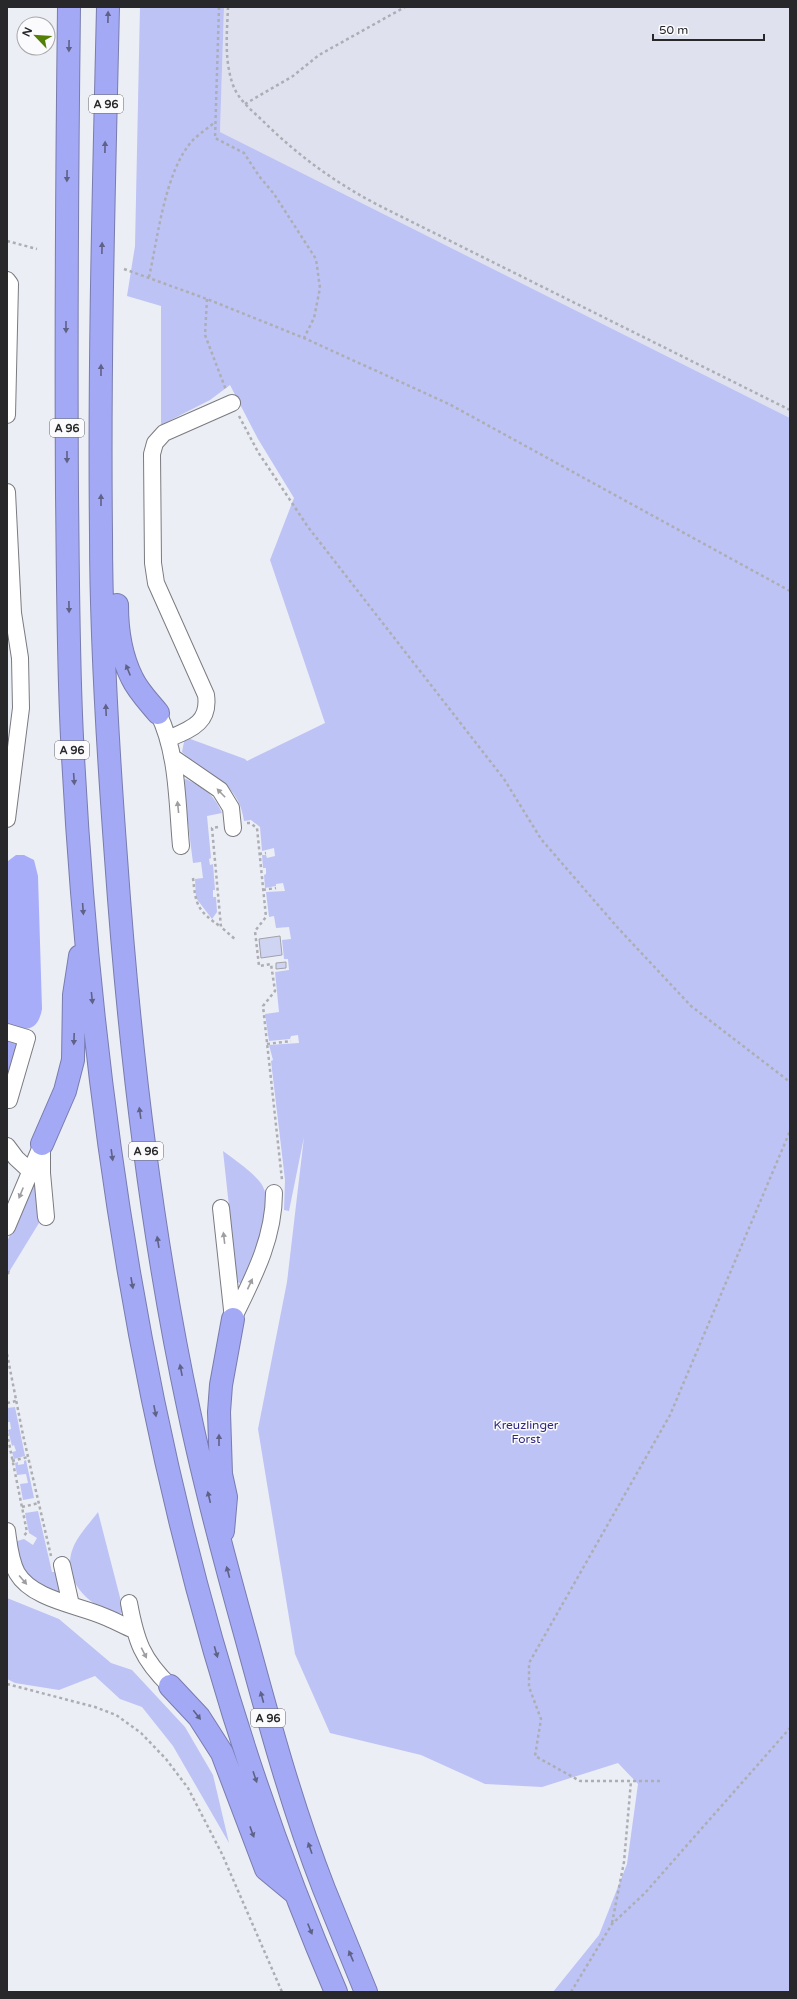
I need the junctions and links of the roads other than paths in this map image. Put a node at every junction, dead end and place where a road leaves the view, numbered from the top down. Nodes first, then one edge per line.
1 (70, 7) edge
2 (108, 7) edge
3 (7, 280) edge
4 (232, 403) road end
5 (7, 415) edge
6 (7, 492) edge
7 (101, 539) junction
8 (158, 713) joint
9 (168, 739) junction
10 (172, 757) junction
11 (7, 818) edge
12 (232, 827) road end
13 (181, 846) dead end
14 (84, 931) junction
15 (7, 1032) edge
16 (7, 1100) edge
17 (42, 1144) junction
18 (7, 1146) edge
19 (30, 1171) junction
20 (274, 1193) road end
21 (221, 1208) dead end
22 (46, 1217) dead end
23 (7, 1227) edge
24 (233, 1319) junction
25 (8, 1535) edge
26 (221, 1548) junction
27 (57, 1564) road end
28 (129, 1603) dead end
29 (71, 1605) junction
30 (134, 1630) junction
31 (170, 1686) joint
32 (296, 1893) junction
33 (336, 1992) edge
34 (366, 1992) edge

1 -> 14 highway, A 96
7 -> 2 highway, A 96
3 - 5 lane
4 - 9 lane
6 - 11 lane
8 -> 7 highway
26 -> 7 highway, A 96
8 - 9 lane
9 - 10 lane
12 -> 10 lane
13 -> 10 lane
14 -> 17 highway
14 -> 32 highway, A 96
15 - 16 lane
17 - 19 lane
17 - 22 lane
18 - 19 lane
19 -> 23 lane
24 -> 20 lane
24 -> 21 lane
26 -> 24 highway
25 -> 29 lane
34 -> 26 highway, A 96
27 - 29 lane
28 - 30 lane
29 - 30 lane
30 -> 31 lane
31 -> 32 highway
32 -> 33 highway, A 96

